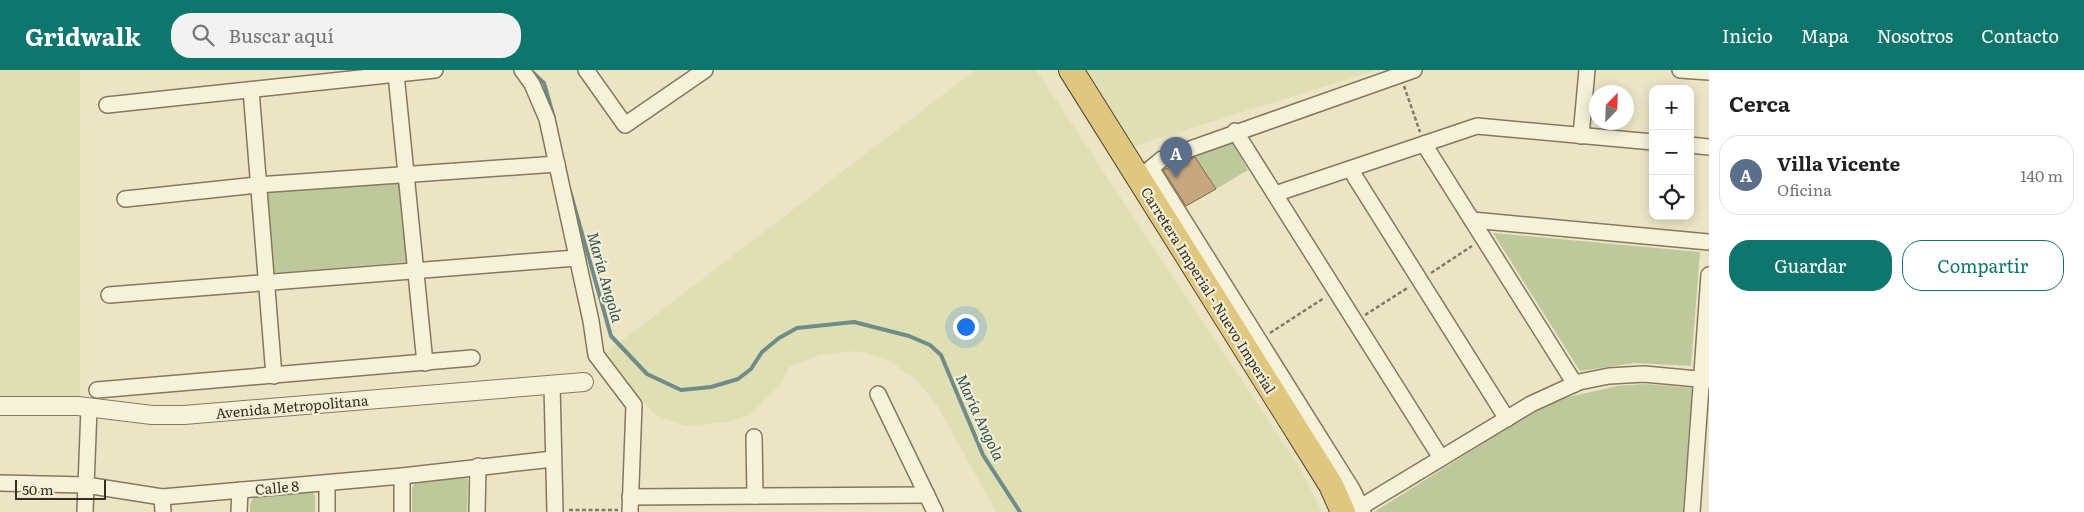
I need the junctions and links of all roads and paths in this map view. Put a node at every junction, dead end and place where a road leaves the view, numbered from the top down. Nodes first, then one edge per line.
1 (435, 70) edge
2 (522, 70) edge
3 (586, 70) edge
4 (705, 70) edge
5 (1071, 70) edge
6 (1587, 70) edge
7 (1680, 70) edge
8 (1407, 72) edge
9 (1709, 72) edge
10 (396, 74) junction
11 (251, 90) junction
12 (107, 105) dead end
13 (1235, 131) junction
14 (1581, 136) junction
15 (1649, 142) edge
16 (1424, 144) junction
17 (1694, 145) edge
18 (1709, 147) edge
19 (557, 164) junction
20 (1350, 169) junction
21 (1145, 173) junction
22 (407, 176) junction
23 (257, 185) junction
24 (1275, 194) junction
25 (125, 199) dead end
26 (1472, 220) junction
27 (1709, 242) edge
28 (576, 258) junction
29 (417, 270) junction
30 (1709, 275) edge
31 (267, 283) junction
32 (1335, 290) junction
33 (109, 295) dead end
34 (1708, 302) edge
35 (1258, 341) junction
36 (472, 358) dead end
37 (425, 363) junction
38 (274, 376) junction
39 (1705, 379) edge
40 (584, 382) dead end
41 (1575, 384) junction
42 (552, 385) junction
43 (98, 390) dead end
44 (878, 394) dead end
45 (0, 406) edge
46 (89, 408) junction
47 (1507, 419) junction
48 (754, 437) dead end
49 (1702, 455) edge
50 (1442, 458) junction
51 (553, 459) junction
52 (478, 466) junction
53 (402, 476) junction
54 (0, 483) edge
55 (327, 483) junction
56 (86, 484) junction
57 (240, 490) junction
58 (927, 495) junction
59 (755, 496) junction
60 (162, 504) edge
61 (630, 506) edge
62 (555, 511) edge
63 (1355, 511) edge
64 (85, 512) edge
65 (240, 512) edge
66 (327, 512) edge
67 (402, 512) edge
68 (477, 512) edge
69 (935, 512) edge
70 (1692, 512) edge

1 - 10 street
2 - 19 street
3 - 4 street
5 - 21 highway, Carretera Imperial - Nuevo Imperial
6 - 14 street
7 - 9 street
8 - 13 street
8 - 16 path
10 - 11 street
10 - 22 street
11 - 12 street
11 - 23 street
13 - 21 street
13 - 24 street
14 - 15 street
14 - 16 street
16 - 20 street
16 - 26 street
17 - 18 street
19 - 22 street
19 - 28 street
20 - 24 street
20 - 47 street
21 - 35 street
21 - 63 highway, Carretera Imperial - Nuevo Imperial
22 - 23 street
22 - 29 street
23 - 25 street
23 - 31 street
24 - 32 street
26 - 27 street
26 - 41 street
28 - 29 street
28 - 61 street
29 - 31 street
29 - 37 street
30 - 34 street
31 - 33 street
31 - 38 street
32 - 35 path
32 - 50 street
34 - 39 street
35 - 63 street
36 - 37 street
37 - 38 street
38 - 43 street
39 - 41 street
39 - 49 street
40 - 42 street, Avenida Metropolitana
41 - 47 street
42 - 46 street, Avenida Metropolitana
42 - 51 street
44 - 58 street
45 - 46 street, Avenida Metropolitana
46 - 56 street
47 - 50 street
48 - 59 street
49 - 70 street
50 - 63 street
51 - 52 street, Calle 8
51 - 62 street
52 - 53 street, Calle 8
52 - 68 street
53 - 55 street, Calle 8
53 - 67 street
54 - 56 street, Calle 8
55 - 57 street, Calle 8
55 - 66 street
56 - 60 street, Calle 8
56 - 64 street
57 - 60 street, Calle 8
57 - 65 street
58 - 59 street
58 - 69 street
59 - 61 street
61 - 62 path

